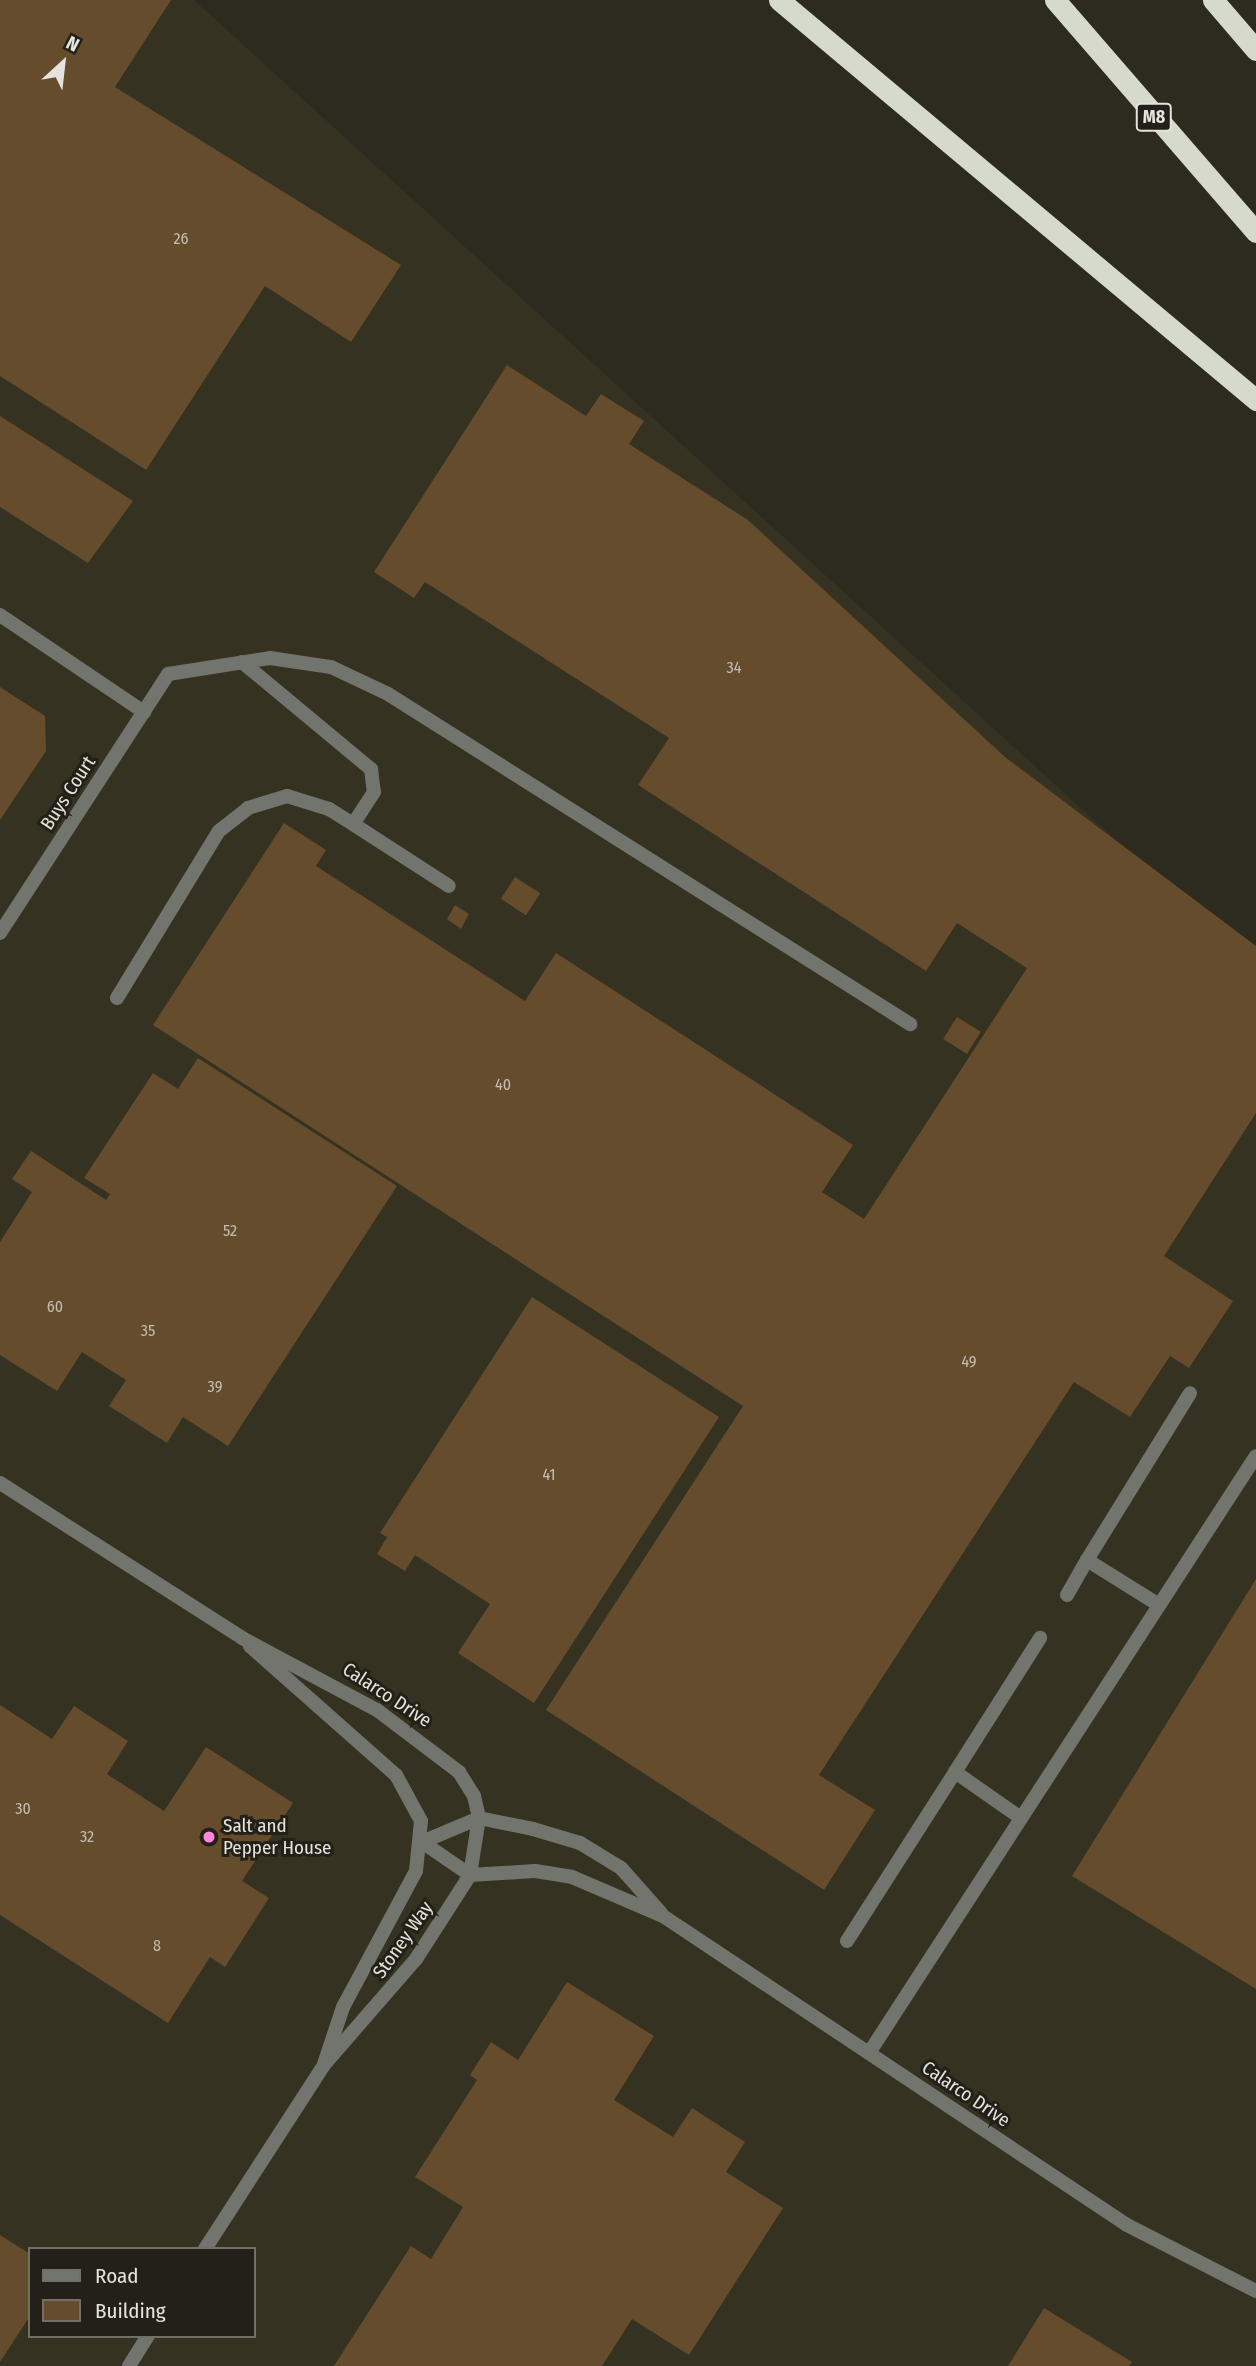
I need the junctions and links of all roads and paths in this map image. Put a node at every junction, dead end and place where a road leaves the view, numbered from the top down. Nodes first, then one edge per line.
1 (779, 0) edge
2 (1055, 0) edge
3 (1213, 0) edge
4 (1256, 50) edge
5 (1256, 232) edge
6 (1256, 400) edge
7 (0, 615) edge
8 (242, 662) junction
9 (144, 712) junction
10 (353, 824) junction
11 (449, 886) dead end
12 (0, 933) edge
13 (117, 998) dead end
14 (910, 1024) dead end
15 (1190, 1393) dead end
16 (1256, 1456) edge
17 (0, 1483) edge
18 (1087, 1560) junction
19 (1067, 1595) dead end
20 (1159, 1605) junction
21 (242, 1638) junction
22 (1040, 1638) dead end
23 (955, 1772) junction
24 (480, 1818) junction
25 (1021, 1818) junction
26 (422, 1842) junction
27 (470, 1875) junction
28 (663, 1916) junction
29 (847, 1941) dead end
30 (869, 2053) junction
31 (324, 2065) junction
32 (206, 2247) edge
33 (1256, 2291) edge
34 (147, 2338) edge
35 (129, 2366) edge

1 - 6 highway
2 - 5 highway, M8
3 - 4 highway
7 - 9 street
8 - 9 street, Buys Court
8 - 10 street
8 - 14 street
9 - 12 street, Buys Court
10 - 11 street
10 - 13 street
15 - 18 street
16 - 20 street
17 - 21 street, Calarco Drive
18 - 19 street
18 - 20 street
20 - 25 street
21 - 24 street, Calarco Drive
21 - 26 street, Calarco Drive
22 - 23 street
23 - 25 street
23 - 29 street
24 - 26 street
24 - 27 street, Stoney Way
24 - 28 street, Calarco Drive
25 - 30 street
26 - 27 street
26 - 31 street, Stoney Way
27 - 28 street, Calarco Drive
27 - 31 street, Stoney Way
28 - 30 street, Calarco Drive
30 - 33 street, Calarco Drive
31 - 32 street, Stoney Way
34 - 35 street

